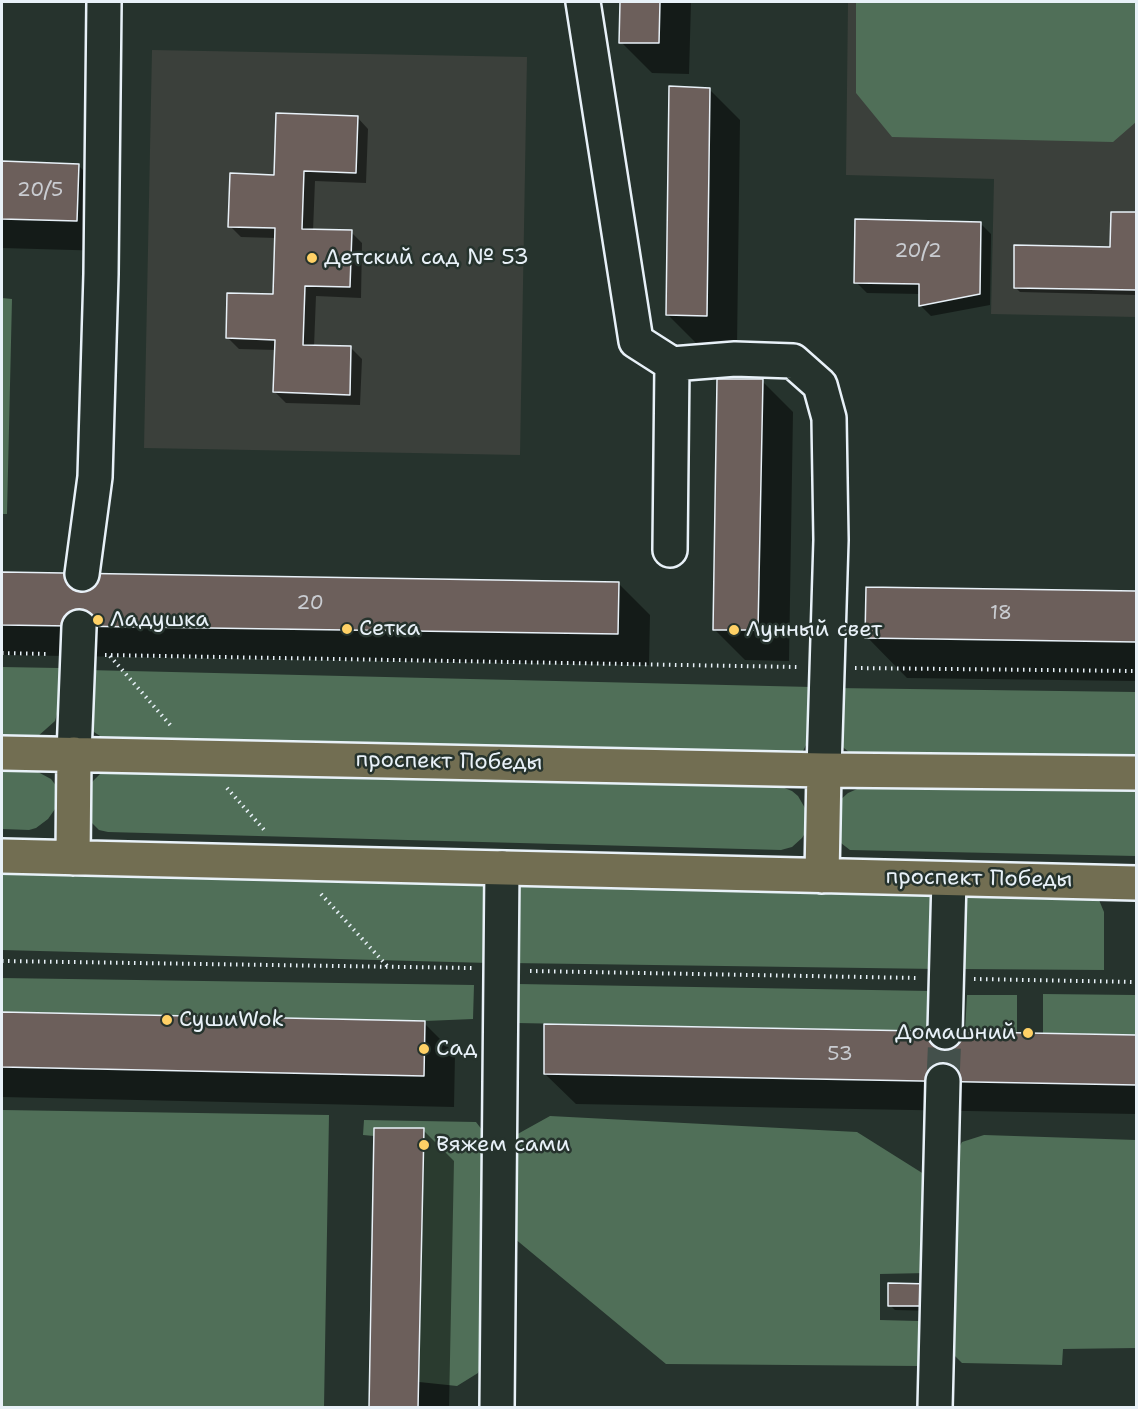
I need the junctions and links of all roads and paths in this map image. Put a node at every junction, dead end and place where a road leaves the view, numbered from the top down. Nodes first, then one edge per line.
1 (104, 2) edge
2 (583, 2) edge
3 (672, 364) junction
4 (670, 550) dead end
5 (82, 574) dead end
6 (89, 646) junction
7 (2, 654) edge
8 (827, 668) junction
9 (1137, 671) edge
10 (2, 753) edge
11 (74, 754) junction
12 (200, 757) junction
13 (824, 770) junction
14 (1137, 774) edge
15 (2, 856) edge
16 (73, 858) junction
17 (293, 863) junction
18 (502, 868) junction
19 (822, 876) junction
20 (949, 879) junction
21 (1137, 883) edge
22 (2, 961) edge
23 (389, 968) junction
24 (501, 970) junction
25 (946, 979) junction
26 (1137, 982) edge
27 (945, 1032) tunnel mouth
28 (943, 1081) tunnel mouth
29 (496, 1407) edge
30 (935, 1407) edge

1 - 5 lane
2 - 3 lane
3 - 4 lane
3 - 8 lane
6 - 7 path
6 - 8 path
6 - 11 lane
6 - 12 path
8 - 9 path
8 - 13 lane
10 - 11 main road, проспект Победы
11 - 12 main road, проспект Победы
11 - 16 main road
12 - 13 main road, проспект Победы
12 - 17 path
13 - 14 main road, проспект Победы
13 - 19 main road
15 - 16 main road, проспект Победы
16 - 17 main road, проспект Победы
17 - 18 main road, проспект Победы
17 - 23 path
18 - 19 main road, проспект Победы
18 - 24 lane
19 - 20 main road, проспект Победы
20 - 21 main road, проспект Победы
20 - 25 lane
22 - 23 path
23 - 24 path
24 - 25 path
24 - 29 lane
25 - 26 path
25 - 27 lane
28 - 30 lane

